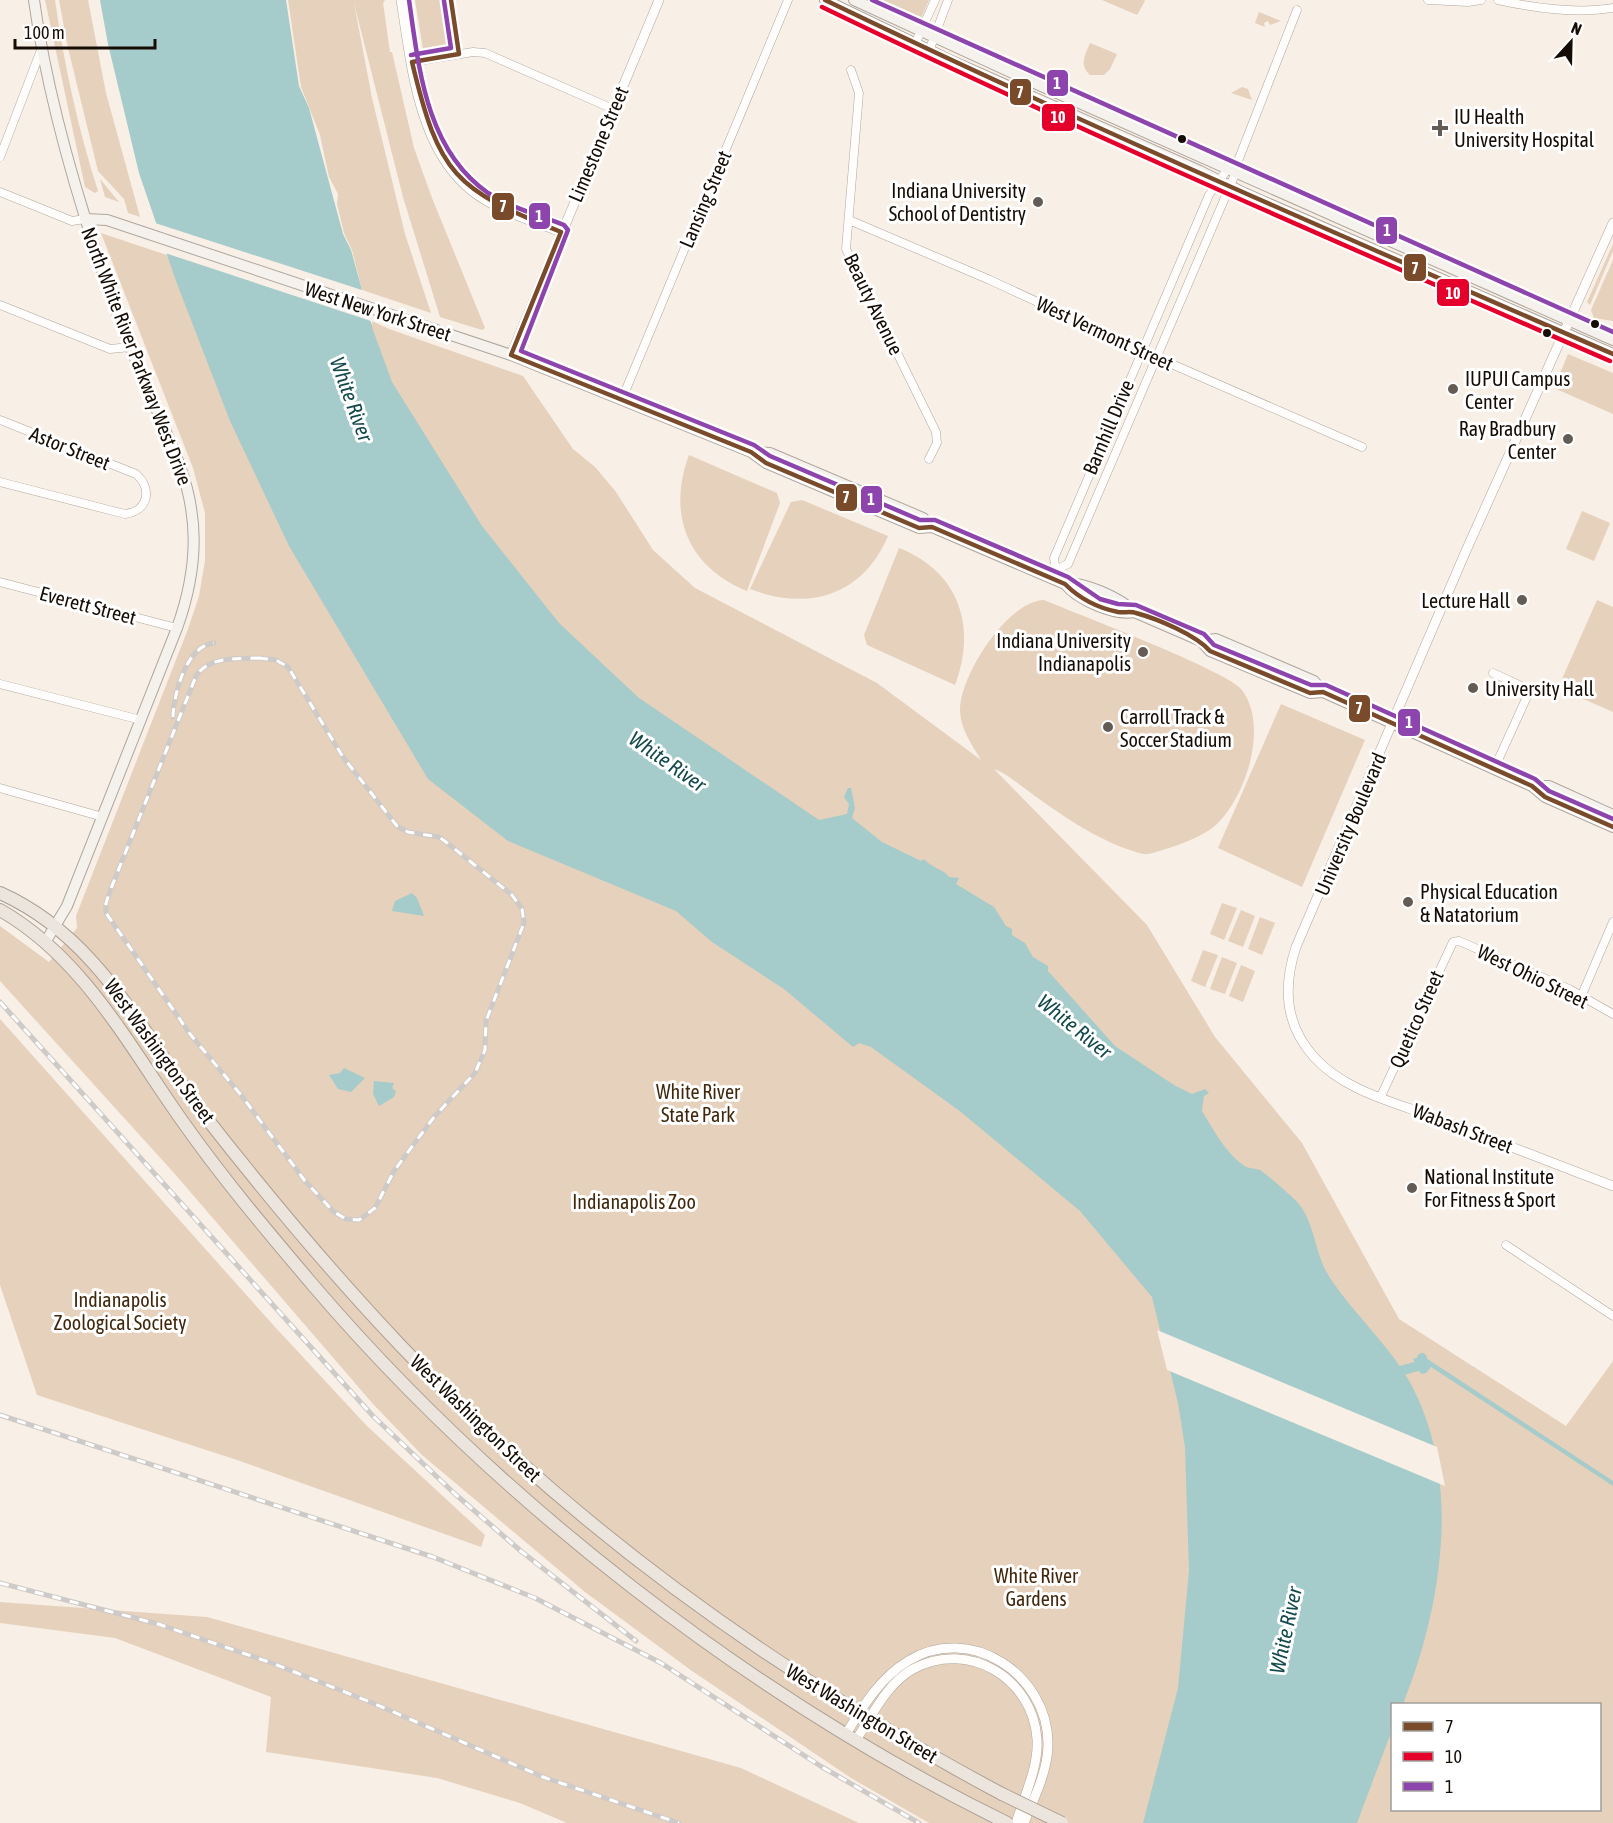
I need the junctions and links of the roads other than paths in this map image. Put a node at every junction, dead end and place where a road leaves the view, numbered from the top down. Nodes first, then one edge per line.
1 (34, 0) edge
2 (401, 0) edge
3 (659, 0) edge
4 (788, 0) edge
5 (825, 0) edge
6 (854, 0) edge
7 (935, 0) edge
8 (948, 0) edge
9 (1428, 0) edge
10 (1481, 0) edge
11 (1498, 0) edge
12 (1613, 8) edge
13 (1297, 10) dead end
14 (921, 32) junction
15 (934, 39) junction
16 (915, 44) junction
17 (41, 50) junction
18 (929, 51) junction
19 (412, 62) junction
20 (851, 70) dead end
21 (613, 109) junction
22 (0, 157) edge
23 (1233, 167) junction
24 (1218, 180) junction
25 (1229, 186) junction
26 (0, 192) edge
27 (85, 219) junction
28 (849, 220) junction
29 (1613, 223) edge
30 (561, 232) junction
31 (0, 305) edge
32 (1569, 320) junction
33 (1563, 332) junction
34 (1613, 340) edge
35 (130, 347) junction
36 (1141, 349) junction
37 (1613, 354) edge
38 (511, 356) junction
39 (1156, 356) junction
40 (622, 399) junction
41 (0, 420) edge
42 (1362, 447) dead end
43 (929, 459) dead end
44 (0, 482) edge
45 (1055, 574) junction
46 (0, 582) edge
47 (177, 628) junction
48 (1493, 673) dead end
49 (0, 684) edge
50 (141, 720) junction
51 (1393, 724) junction
52 (1494, 769) junction
53 (1532, 786) junction
54 (0, 788) edge
55 (1613, 815) edge
56 (103, 817) junction
57 (1613, 827) edge
58 (0, 893) edge
59 (0, 910) edge
60 (1613, 922) edge
61 (56, 925) junction
62 (45, 940) junction
63 (1453, 942) joint
64 (1581, 997) junction
65 (1613, 1014) edge
66 (1381, 1096) junction
67 (1613, 1186) edge
68 (1506, 1245) dead end
69 (1613, 1316) edge
70 (864, 1717) junction
71 (851, 1737) junction
72 (1002, 1820) edge
73 (1016, 1823) edge
74 (1024, 1823) edge
75 (1062, 1823) edge

1 - 17 main road, North White River Parkway West Drive
2 - 19 street
3 - 21 street, Limestone Street
4 - 40 street, Lansing Street
5 - 16 main road
6 - 14 main road
7 - 14 street
8 - 15 street
9 - 10 street
11 - 12 street
13 - 23 street, Barnhill Drive
14 - 15 main road
14 - 16 street
15 - 18 street
15 - 23 main road
16 - 18 main road
17 - 22 street
17 - 27 main road, North White River Parkway West Drive
18 - 24 main road
19 - 21 street
19 - 30 street
20 - 28 street, Beauty Avenue
21 - 30 street, Limestone Street
23 - 24 street, Barnhill Drive
23 - 25 street, Barnhill Drive
23 - 32 main road
24 - 25 main road
24 - 36 street, Barnhill Drive
25 - 33 main road
25 - 39 street, Barnhill Drive
26 - 27 street, West New York Street
27 - 35 main road, North White River Parkway West Drive
27 - 38 main road, West New York Street
28 - 36 street, West Vermont Street
28 - 43 street, Beauty Avenue
29 - 32 street, University Boulevard
30 - 38 street, Limestone Street
31 - 35 street
32 - 33 street, University Boulevard
32 - 34 main road
33 - 37 main road
33 - 51 street, University Boulevard
35 - 47 main road, North White River Parkway West Drive
36 - 39 street, West Vermont Street
36 - 45 street, Barnhill Drive
38 - 40 main road, West New York Street
39 - 42 street, West Vermont Street
39 - 45 street, Barnhill Drive
40 - 45 main road, West New York Street
41 - 44 street, Astor Street
45 - 51 main road, West New York Street
46 - 47 street, Everett Street
47 - 50 main road, North White River Parkway West Drive
48 - 52 street
49 - 50 street
50 - 56 main road, North White River Parkway West Drive
51 - 52 main road, West New York Street
51 - 66 street, University Boulevard
52 - 53 main road, West New York Street
53 - 55 main road, West New York Street
53 - 57 main road, West New York Street
54 - 56 street
56 - 61 main road, North White River Parkway West Drive
58 - 61 main road, West Washington Street
59 - 62 main road, West Washington Street
60 - 64 street
61 - 62 main road, North White River Parkway West Drive
61 - 70 main road, West Washington Street
62 - 71 main road, West Washington Street
63 - 64 street, West Ohio Street
63 - 66 street, Quetico Street
64 - 65 street, West Ohio Street
66 - 67 street, Wabash Street
68 - 69 street
70 - 71 street
70 - 73 street
70 - 74 street
70 - 75 main road, West Washington Street, bridge
71 - 72 main road, West Washington Street

